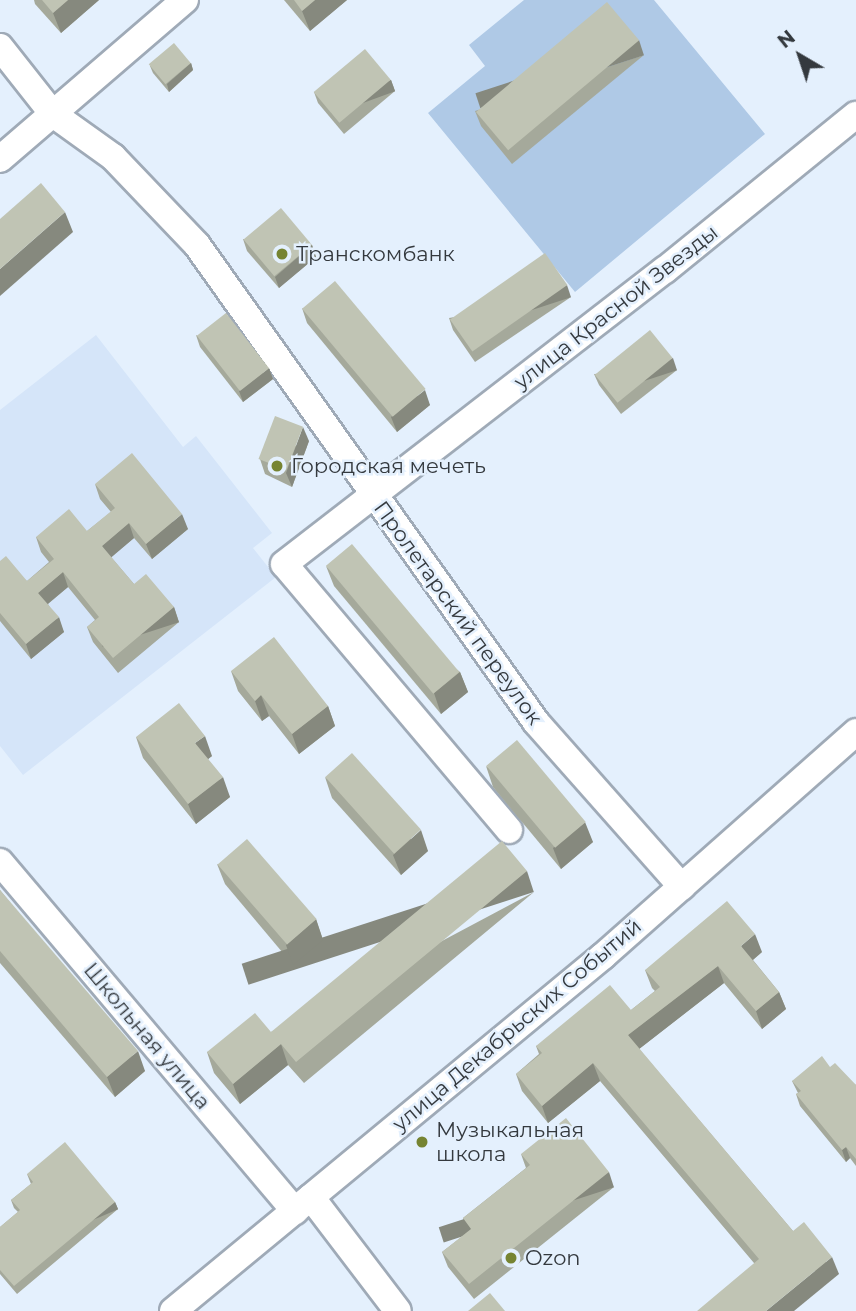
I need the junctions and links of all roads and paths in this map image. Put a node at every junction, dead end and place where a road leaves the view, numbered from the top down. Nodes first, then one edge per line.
1 (185, 0) edge
2 (0, 47) edge
3 (52, 114) junction
4 (856, 114) edge
5 (0, 159) edge
6 (373, 495) junction
7 (856, 732) edge
8 (509, 830) dead end
9 (0, 862) edge
10 (682, 887) junction
11 (303, 1204) junction
12 (173, 1311) edge
13 (398, 1311) edge

1 - 3 street
2 - 3 street, Пролетарский переулок
3 - 5 street
3 - 6 street, Пролетарский переулок
4 - 6 street, улица Красной Звезды
6 - 8 street, улица Красной Звезды
6 - 10 street, Пролетарский переулок
7 - 10 street, улица Декабрьских Событий
9 - 11 street, Школьная улица
10 - 11 street, улица Декабрьских Событий
11 - 12 street, улица Декабрьских Событий
11 - 13 street, Школьная улица

